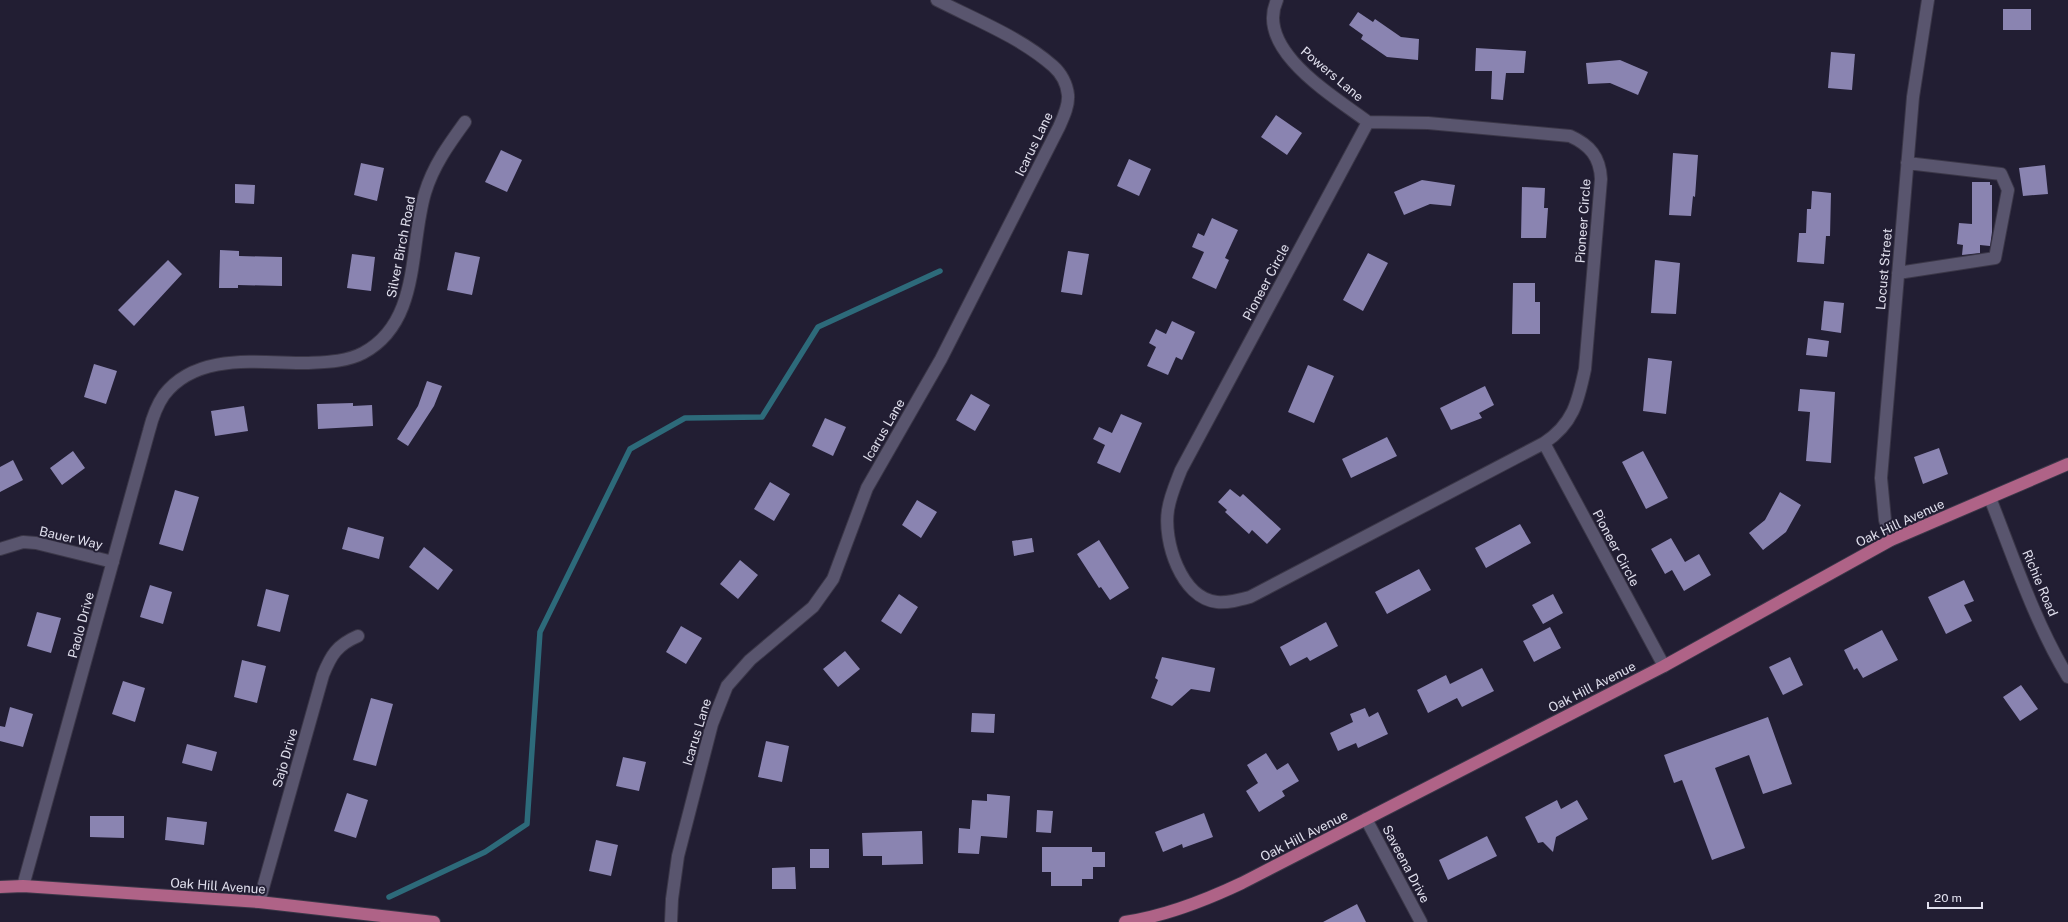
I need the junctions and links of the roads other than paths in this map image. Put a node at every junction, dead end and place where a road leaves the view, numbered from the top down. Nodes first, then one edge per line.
1 (937, 0) edge
2 (1277, 0) edge
3 (1928, 0) edge
4 (465, 122) dead end
5 (1368, 122) junction
6 (1907, 163) junction
7 (1898, 273) junction
8 (181, 378) joint
9 (1544, 443) junction
10 (2068, 464) edge
11 (1990, 498) junction
12 (1890, 540) junction
13 (0, 549) edge
14 (113, 562) junction
15 (358, 636) dead end
16 (1664, 666) junction
17 (2068, 677) edge
18 (1366, 820) junction
19 (23, 886) junction
20 (0, 887) edge
21 (259, 902) junction
22 (434, 922) edge
23 (671, 922) edge
24 (1125, 922) edge
25 (1421, 922) edge

1 - 23 street, Icarus Lane
2 - 5 street, Powers Lane
3 - 6 street, Locust Street
4 - 8 street, Silver Birch Road
5 - 9 street, Pioneer Circle
5 - 9 street, Pioneer Circle
6 - 7 street, Locust Street
6 - 7 street
7 - 12 street, Locust Street
8 - 14 street, Paolo Drive
9 - 16 street, Pioneer Circle
10 - 11 main road, Oak Hill Avenue
11 - 12 main road, Oak Hill Avenue
11 - 17 street, Richie Road
12 - 16 main road, Oak Hill Avenue
13 - 14 street, Bauer Way
14 - 19 street, Paolo Drive
15 - 21 street, Sajo Drive
16 - 18 main road, Oak Hill Avenue
18 - 24 main road, Oak Hill Avenue
18 - 25 street, Saveena Drive
19 - 20 main road, Oak Hill Avenue
19 - 21 main road, Oak Hill Avenue
21 - 22 main road, Oak Hill Avenue

